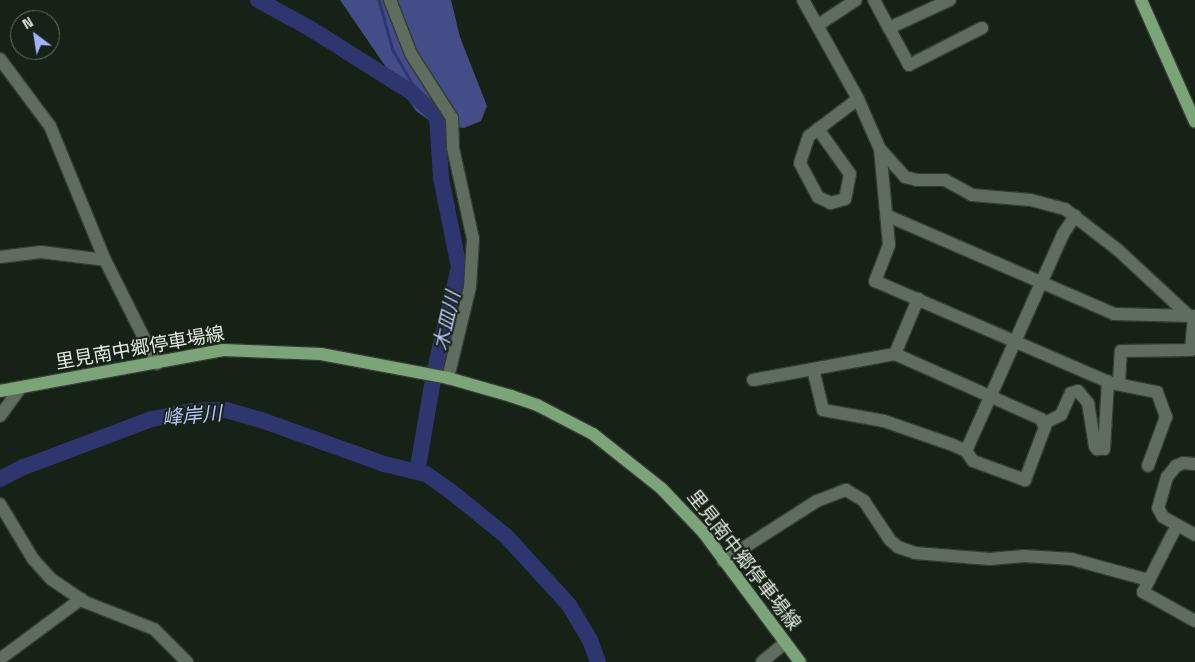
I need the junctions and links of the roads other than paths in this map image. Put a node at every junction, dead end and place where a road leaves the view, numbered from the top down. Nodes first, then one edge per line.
1 (390, 0) edge
2 (802, 0) edge
3 (856, 0) edge
4 (874, 0) edge
5 (950, 0) edge
6 (1141, 0) edge
7 (818, 25) junction
8 (889, 28) junction
9 (982, 28) dead end
10 (0, 59) edge
11 (858, 99) junction
12 (1195, 122) edge
13 (818, 130) junction
14 (880, 149) junction
15 (888, 216) junction
16 (1075, 216) junction
17 (0, 257) edge
18 (105, 260) junction
19 (1042, 282) junction
20 (918, 299) junction
21 (1192, 316) edge
22 (1016, 341) junction
23 (895, 354) junction
24 (157, 364) junction
25 (813, 369) junction
26 (446, 378) junction
27 (753, 380) dead end
28 (1114, 383) junction
29 (20, 388) junction
30 (0, 392) edge
31 (991, 397) junction
32 (0, 416) edge
33 (1044, 424) junction
34 (966, 451) junction
35 (1195, 464) edge
36 (1148, 466) dead end
37 (0, 504) edge
38 (1177, 525) junction
39 (1195, 535) edge
40 (723, 561) junction
41 (1149, 580) junction
42 (81, 599) junction
43 (1193, 615) edge
44 (785, 643) junction
45 (0, 659) edge
46 (187, 662) edge
47 (762, 662) edge
48 (800, 662) edge

1 - 26 street
2 - 7 street
3 - 7 street
4 - 8 street
5 - 8 street
6 - 12 main road
7 - 11 street
8 - 9 street
10 - 18 street
11 - 13 street
11 - 14 street
13 - 13 street
14 - 15 street
14 - 16 street
15 - 19 street
15 - 20 street
16 - 19 street
16 - 21 street
17 - 18 street
18 - 24 street
19 - 21 street
19 - 22 street
20 - 22 street
20 - 23 street
21 - 28 street
22 - 28 street
22 - 31 street
23 - 25 street
23 - 31 street
24 - 26 main road, 里見南中郷停車場線
24 - 29 main road, 里見南中郷停車場線
25 - 27 street
25 - 34 street
26 - 40 main road, 里見南中郷停車場線
28 - 33 street
28 - 36 street
29 - 30 main road, 里見南中郷停車場線
29 - 32 street
31 - 33 street
31 - 34 street
33 - 34 street
35 - 38 street
37 - 42 street
38 - 39 street
38 - 41 street
40 - 41 street
40 - 44 main road, 里見南中郷停車場線
41 - 43 street
42 - 45 street
42 - 46 street
44 - 47 street
44 - 48 main road, 里見南中郷停車場線

